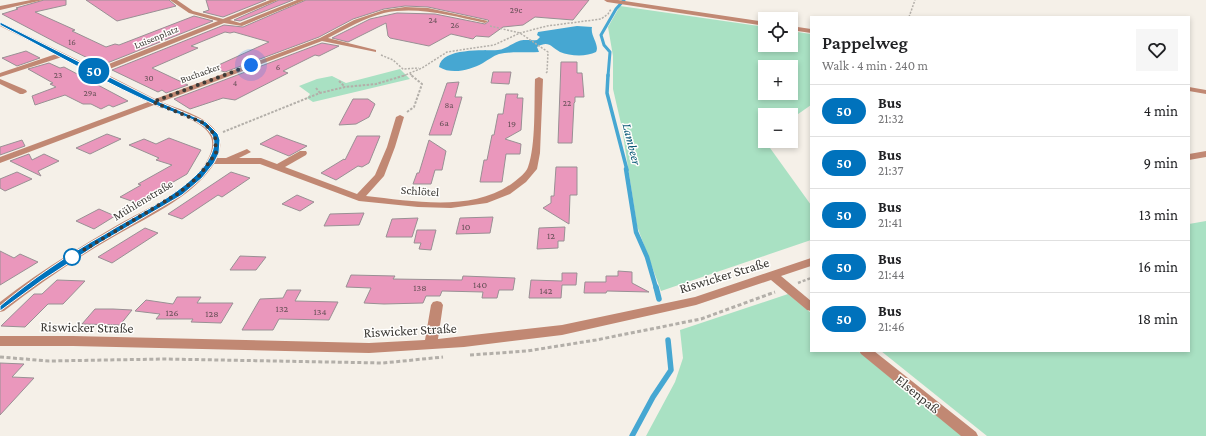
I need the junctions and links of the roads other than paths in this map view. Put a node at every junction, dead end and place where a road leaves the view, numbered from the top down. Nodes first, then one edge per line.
1 (40, 0) edge
2 (173, 0) edge
3 (275, 0) edge
4 (302, 0) edge
5 (607, 0) edge
6 (0, 8) edge
7 (223, 20) junction
8 (485, 21) road end
9 (758, 23) edge
10 (0, 24) edge
11 (798, 29) edge
12 (810, 31) edge
13 (322, 39) junction
14 (374, 51) road end
15 (62, 55) junction
16 (96, 72) junction
17 (0, 76) edge
18 (539, 79) road end
19 (0, 81) edge
20 (1190, 89) edge
21 (23, 92) dead end
22 (1206, 92) edge
23 (153, 102) junction
24 (400, 117) road end
25 (247, 152) dead end
26 (303, 153) dead end
27 (1206, 154) edge
28 (1190, 157) edge
29 (0, 160) edge
30 (211, 161) junction
31 (224, 161) junction
32 (278, 167) junction
33 (359, 198) junction
34 (810, 262) edge
35 (774, 276) junction
36 (437, 305) dead end
37 (810, 307) edge
38 (0, 308) edge
39 (0, 341) edge
40 (431, 344) junction
41 (866, 352) edge
42 (971, 436) edge

1 - 6 street
2 - 7 street
3 - 7 street, Luisenplatz
4 - 7 street
5 - 9 street
7 - 16 street, Luisenplatz
8 - 13 street, Buchacker
10 - 15 street
11 - 12 street
13 - 14 street
13 - 23 street, Buchacker
15 - 16 street
15 - 17 street
16 - 23 street
18 - 33 street, Schlötel
19 - 21 street
20 - 22 street
23 - 29 street
23 - 30 street, Mühlenstraße
24 - 33 street
25 - 31 street
26 - 32 street
27 - 28 street
30 - 31 street, Schlötel
30 - 38 street, Mühlenstraße
31 - 32 street, Schlötel
32 - 33 street, Schlötel
34 - 35 street, Riswicker Straße
35 - 37 street
35 - 40 street, Riswicker Straße
36 - 40 street
39 - 40 street, Riswicker Straße
41 - 42 street, Elsenpaß

